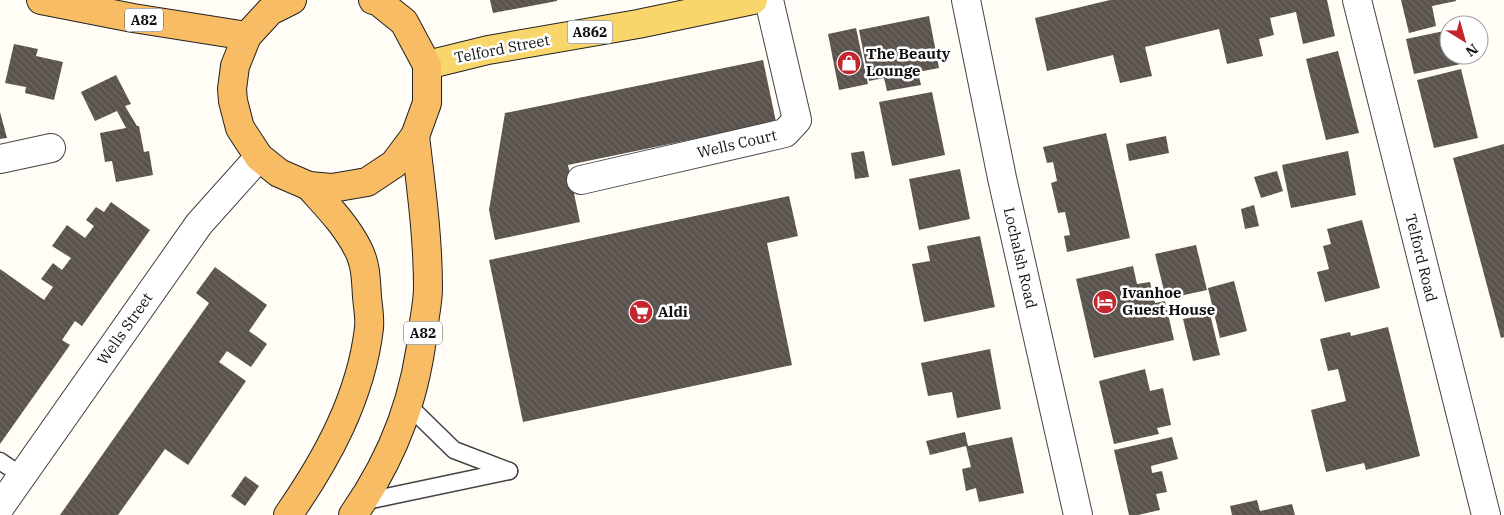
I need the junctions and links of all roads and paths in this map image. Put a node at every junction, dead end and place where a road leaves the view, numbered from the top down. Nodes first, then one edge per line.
1 (41, 0) edge
2 (292, 0) edge
3 (373, 0) edge
4 (753, 0) edge
5 (769, 0) edge
6 (966, 0) edge
7 (1357, 0) edge
8 (247, 36) junction
9 (427, 65) junction
10 (415, 136) junction
11 (51, 148) dead end
12 (259, 157) junction
13 (0, 159) edge
14 (580, 180) dead end
15 (310, 186) junction
16 (409, 406) junction
17 (0, 461) edge
18 (22, 476) junction
19 (0, 507) edge
20 (358, 508) edge
21 (288, 515) edge
22 (1078, 515) edge
23 (1486, 515) edge

1 - 8 highway, A82
2 - 8 highway, A82
3 - 9 highway, A82
4 - 9 main road, Telford Street / A862
5 - 14 street, Wells Court
6 - 22 street, Lochalsh Road
7 - 23 street, Telford Road
8 - 12 highway, A82
9 - 10 highway, A82
10 - 15 highway, A82
10 - 16 highway, A82
11 - 13 street
12 - 15 highway, A82
12 - 18 street, Wells Street
15 - 21 highway, A82
16 - 20 highway, A82
16 - 20 lane
17 - 18 lane
18 - 19 street, Wells Street

